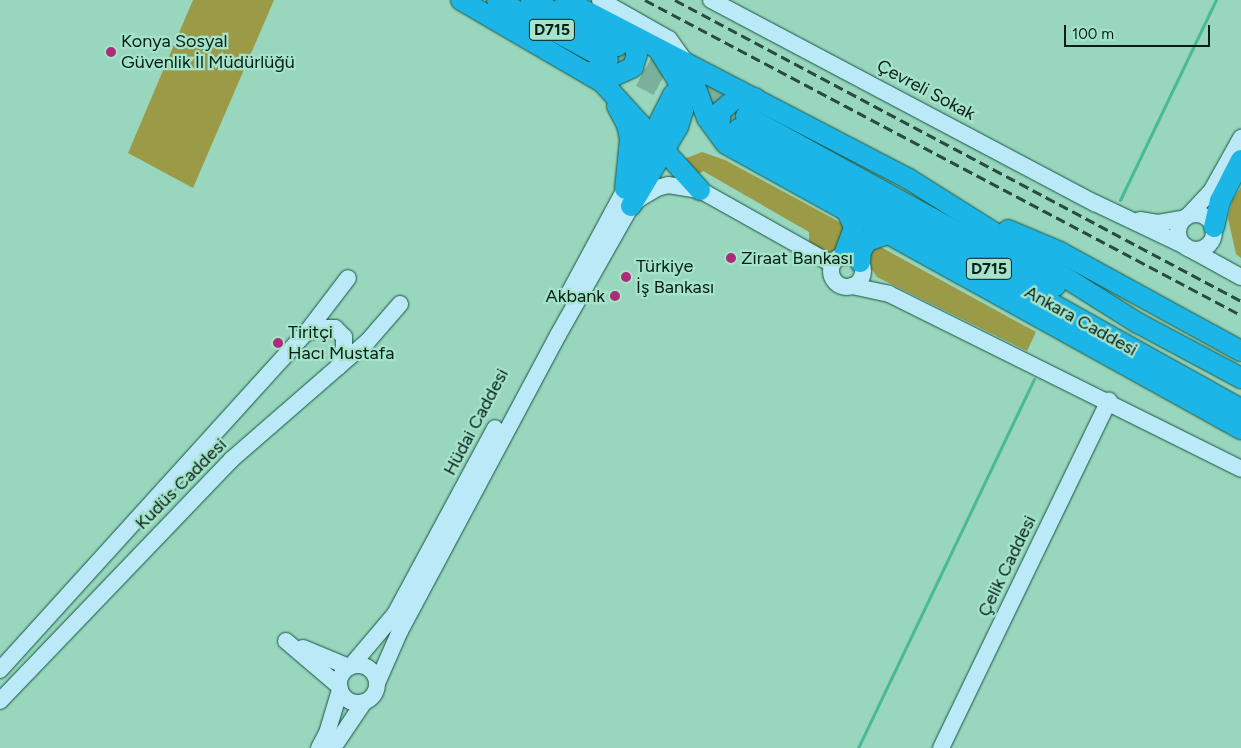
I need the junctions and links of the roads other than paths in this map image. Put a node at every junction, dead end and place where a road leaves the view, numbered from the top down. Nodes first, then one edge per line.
1 (461, 0) edge
2 (497, 0) edge
3 (531, 0) edge
4 (565, 0) edge
5 (600, 0) edge
6 (711, 0) edge
7 (618, 46) junction
8 (556, 53) junction
9 (588, 71) junction
10 (686, 76) junction
11 (756, 98) junction
12 (1241, 138) edge
13 (658, 144) junction
14 (734, 148) junction
15 (1241, 160) edge
16 (700, 190) junction
17 (628, 198) junction
18 (951, 206) junction
19 (846, 209) junction
20 (1121, 216) junction
21 (1186, 217) junction
22 (1214, 231) junction
23 (890, 233) junction
24 (1187, 248) junction
25 (850, 263) junction
26 (1240, 276) edge
27 (348, 278) dead end
28 (852, 286) junction
29 (995, 291) junction
30 (889, 294) junction
31 (400, 304) dead end
32 (306, 333) junction
33 (1125, 346) junction
34 (1241, 351) edge
35 (338, 367) junction
36 (1241, 378) edge
37 (1241, 388) edge
38 (1109, 401) junction
39 (1241, 409) edge
40 (1241, 429) edge
41 (1241, 469) edge
42 (350, 666) junction
43 (0, 670) edge
44 (378, 681) junction
45 (340, 688) junction
46 (0, 701) edge
47 (364, 702) junction
48 (319, 748) edge
49 (333, 748) edge
50 (941, 748) edge

1 - 8 highway
2 - 7 highway, D715
3 - 7 highway, D715
4 - 7 highway
5 - 10 street
6 - 20 street, Çevreli Sokak
7 - 9 highway
7 - 10 highway
8 - 9 highway
8 - 17 highway
9 - 13 highway
10 - 11 highway
10 - 13 highway
10 - 14 highway
11 - 14 highway
11 - 18 highway
12 - 21 street
13 - 16 highway
13 - 17 highway
14 - 19 highway
15 - 22 highway
16 - 17 street
16 - 25 street
17 - 42 street, Hüdai Caddesi
17 - 44 street, Hüdai Caddesi
18 - 34 highway
18 - 36 highway
19 - 23 highway
19 - 25 highway
20 - 21 street
20 - 24 street
21 - 22 street
21 - 24 street
22 - 24 street
22 - 26 street
23 - 25 highway
23 - 29 highway
24 - 26 street
25 - 28 street
25 - 28 street
25 - 30 street
27 - 32 street, Kudüs Caddesi
28 - 30 street
29 - 33 highway
29 - 40 highway
30 - 38 street
31 - 35 street, Kudüs Caddesi
32 - 35 street
32 - 43 street, Kudüs Caddesi
33 - 37 highway, Ankara Caddesi / D715
33 - 39 highway, Ankara Caddesi / D715
35 - 46 street, Kudüs Caddesi
38 - 41 street
38 - 50 street, Çelik Caddesi
42 - 44 street
42 - 45 street
42 - 45 street
44 - 47 street
45 - 47 street
45 - 48 street
47 - 49 street

